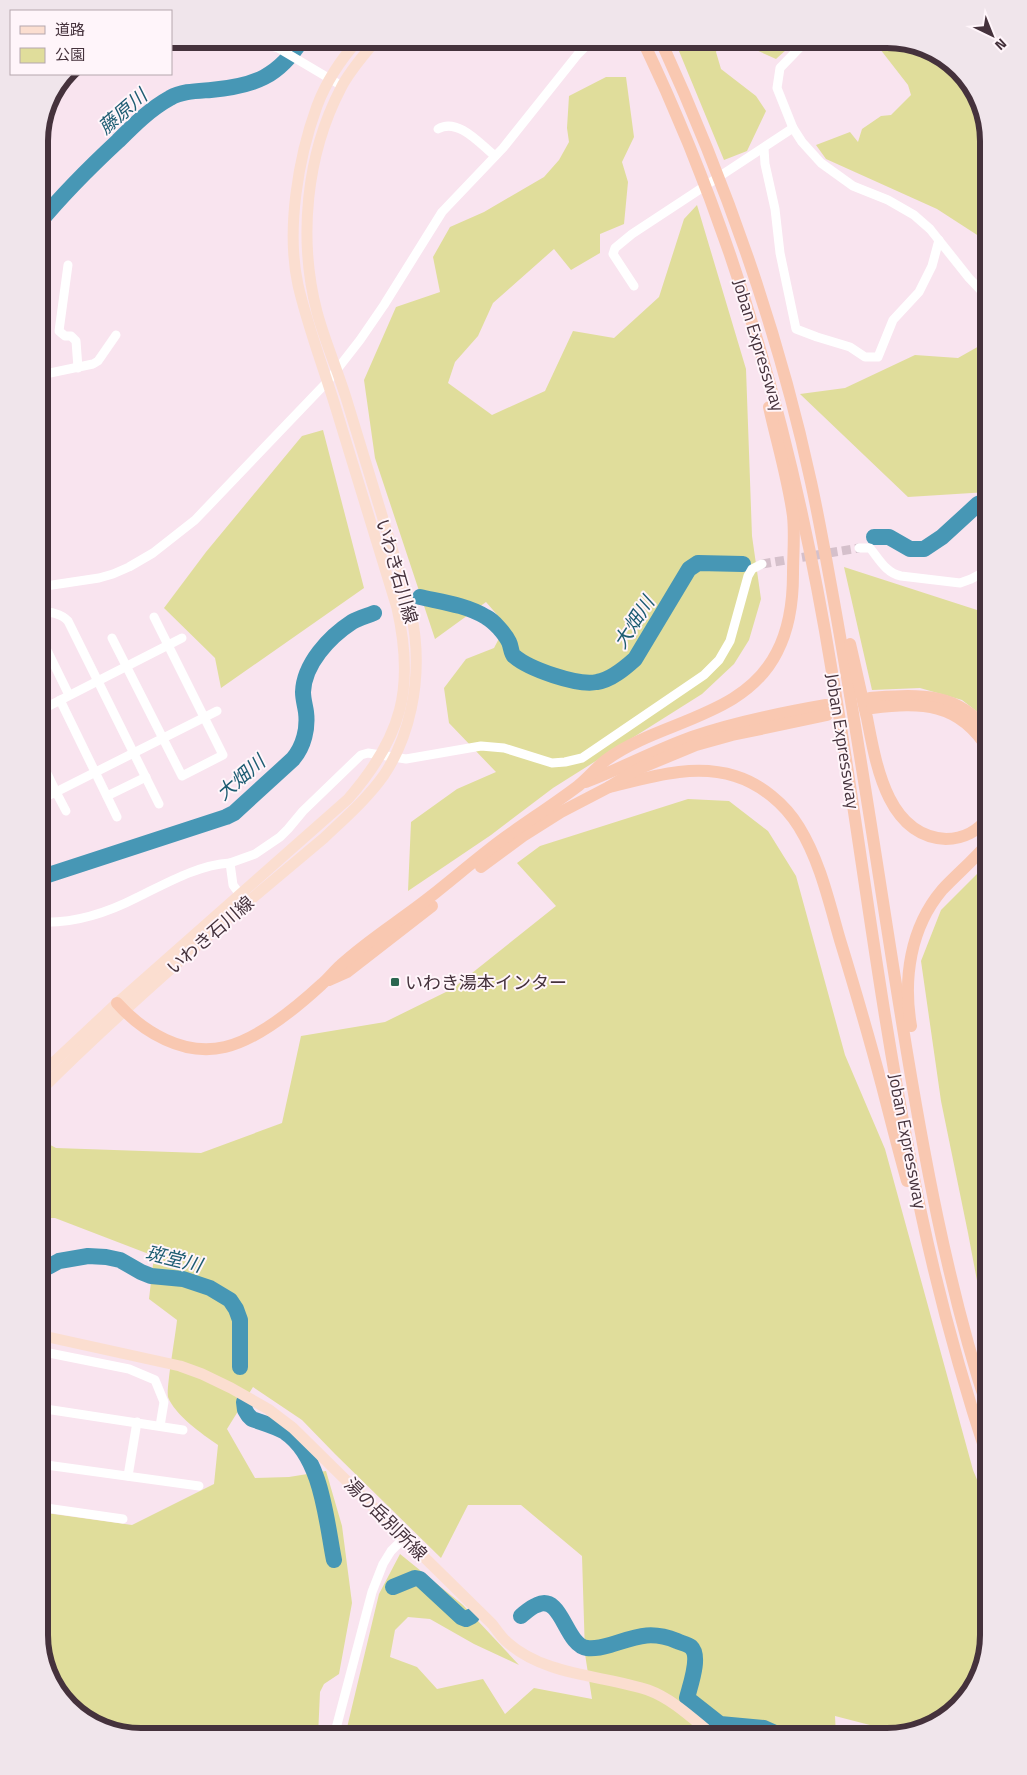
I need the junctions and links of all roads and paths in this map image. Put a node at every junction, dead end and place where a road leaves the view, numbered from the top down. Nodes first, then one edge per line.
1 (278, 48) edge
2 (353, 48) edge
3 (370, 48) edge
4 (584, 48) edge
5 (646, 48) edge
6 (664, 48) edge
7 (799, 48) edge
8 (330, 80) junction
9 (342, 86) junction
10 (793, 128) junction
11 (438, 129) dead end
12 (761, 150) junction
13 (495, 156) junction
14 (939, 240) junction
15 (68, 265) dead end
16 (634, 286) dead end
17 (979, 287) edge
18 (749, 309) junction
19 (116, 336) dead end
20 (78, 368) junction
21 (337, 369) junction
22 (48, 374) edge
23 (328, 380) junction
24 (815, 501) junction
25 (858, 548) tunnel mouth
26 (762, 564) tunnel mouth
27 (979, 575) edge
28 (48, 586) edge
29 (48, 612) edge
30 (154, 617) dead end
31 (112, 638) dead end
32 (182, 638) dead end
33 (168, 646) junction
34 (48, 652) edge
35 (127, 666) junction
36 (98, 681) junction
37 (69, 695) junction
38 (60, 700) junction
39 (48, 706) edge
40 (217, 711) dead end
41 (204, 717) junction
42 (979, 722) edge
43 (979, 737) edge
44 (163, 738) junction
45 (134, 753) junction
46 (381, 755) junction
47 (394, 757) junction
48 (95, 772) junction
49 (48, 776) edge
50 (146, 776) junction
51 (579, 785) junction
52 (609, 787) junction
53 (56, 792) junction
54 (48, 796) edge
55 (107, 796) junction
56 (159, 804) dead end
57 (66, 811) dead end
58 (117, 816) dead end
59 (979, 828) edge
60 (979, 852) edge
61 (230, 863) junction
62 (243, 899) junction
63 (48, 922) edge
64 (323, 984) junction
65 (120, 1007) junction
66 (48, 1068) edge
67 (48, 1083) edge
68 (948, 1265) junction
69 (938, 1286) junction
70 (48, 1337) edge
71 (48, 1353) edge
72 (979, 1380) edge
73 (48, 1409) edge
74 (137, 1422) junction
75 (160, 1426) junction
76 (183, 1430) dead end
77 (979, 1430) edge
78 (48, 1465) edge
79 (128, 1476) junction
80 (199, 1486) dead end
81 (48, 1508) edge
82 (124, 1519) dead end
83 (405, 1537) junction
84 (336, 1727) edge
85 (704, 1728) edge

1 - 8 street
2 - 8 main road, いわき石川線
3 - 9 main road, いわき石川線
4 - 13 street
5 - 18 highway, Joban Expressway
6 - 24 highway, Joban Expressway
7 - 10 street
8 - 9 street
8 - 23 main road, いわき石川線
9 - 21 main road, いわき石川線
10 - 12 street
10 - 14 street
11 - 13 street
12 - 14 street
12 - 16 street
13 - 21 street
14 - 17 street
15 - 20 street
18 - 51 highway
18 - 69 highway, Joban Expressway
19 - 20 street
20 - 22 street
21 - 23 street
21 - 47 main road, いわき石川線
23 - 28 street
23 - 46 main road, いわき石川線
24 - 59 highway
24 - 68 highway, Joban Expressway
25 - 27 street
26 - 47 street
29 - 36 street
30 - 33 street
31 - 35 street
32 - 33 street
33 - 35 street
33 - 41 street
34 - 37 street
35 - 36 street
35 - 44 street
36 - 37 street
36 - 45 street
37 - 38 street
38 - 39 street
38 - 48 street
40 - 41 street
41 - 44 street
41 - 44 street
42 - 43 highway
44 - 45 street
45 - 48 street
45 - 50 street
46 - 47 street
46 - 61 street
46 - 62 main road, いわき石川線
47 - 62 main road, いわき石川線
48 - 53 street
48 - 55 street
49 - 53 street
50 - 55 street
50 - 56 street
51 - 52 highway
51 - 64 highway
52 - 64 highway
52 - 69 highway
53 - 54 street
53 - 57 street
55 - 58 street
60 - 68 highway
61 - 62 street
61 - 63 street
62 - 65 main road, いわき石川線
64 - 65 highway
65 - 66 main road, いわき石川線
65 - 67 main road, いわき石川線
68 - 72 highway, Joban Expressway
69 - 77 highway, Joban Expressway
70 - 83 main road, 湯の岳別所線
71 - 75 street
73 - 74 street
74 - 75 street
74 - 79 street
75 - 76 street
78 - 79 street
79 - 80 street
81 - 82 street
83 - 84 street
83 - 85 main road, 湯の岳別所線

